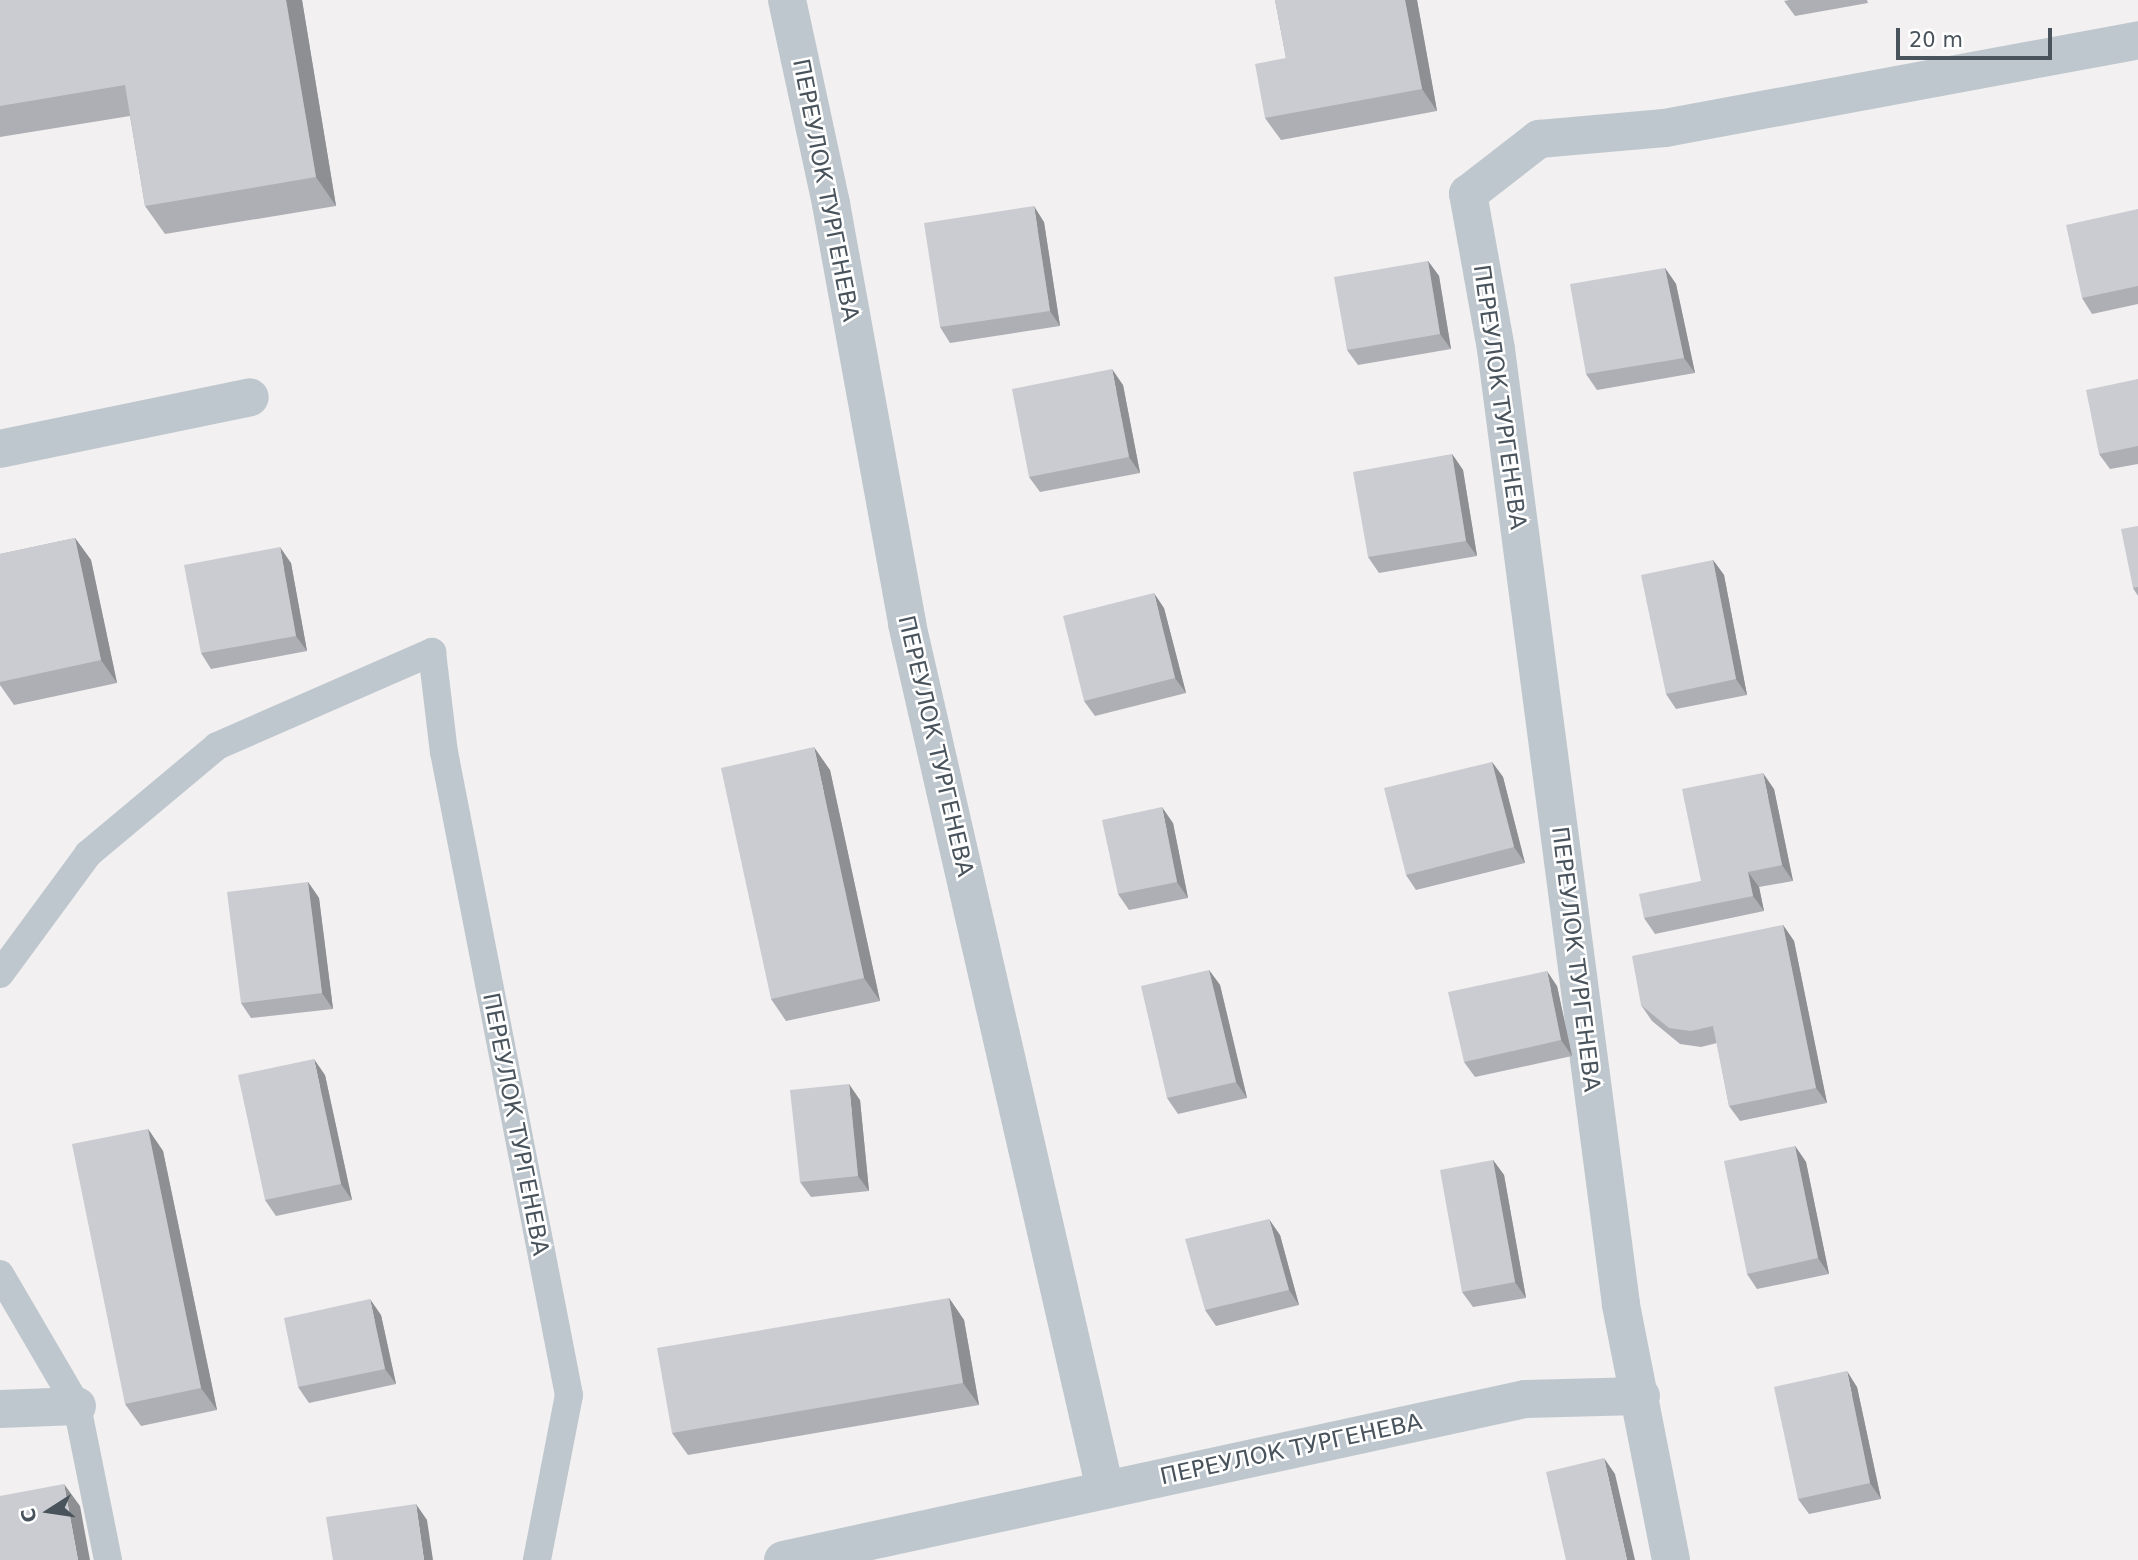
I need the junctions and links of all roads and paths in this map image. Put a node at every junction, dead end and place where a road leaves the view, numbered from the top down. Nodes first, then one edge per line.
1 (787, 0) edge
2 (2138, 40) edge
3 (250, 397) dead end
4 (0, 449) edge
5 (0, 974) edge
6 (0, 1274) edge
7 (1641, 1396) junction
8 (77, 1406) junction
9 (0, 1409) edge
10 (1105, 1489) junction
11 (108, 1560) edge
12 (537, 1560) edge
13 (783, 1560) edge
14 (1671, 1560) edge

1 - 10 street, ПЕРЕУЛОК ТУРГЕНЕВА
2 - 7 street, ПЕРЕУЛОК ТУРГЕНЕВА
3 - 4 street
5 - 12 lane, ПЕРЕУЛОК ТУРГЕНЕВА
6 - 8 lane
7 - 10 street, ПЕРЕУЛОК ТУРГЕНЕВА
7 - 14 street
8 - 9 street
8 - 11 lane
10 - 13 street, ПЕРЕУЛОК ТУРГЕНЕВА

